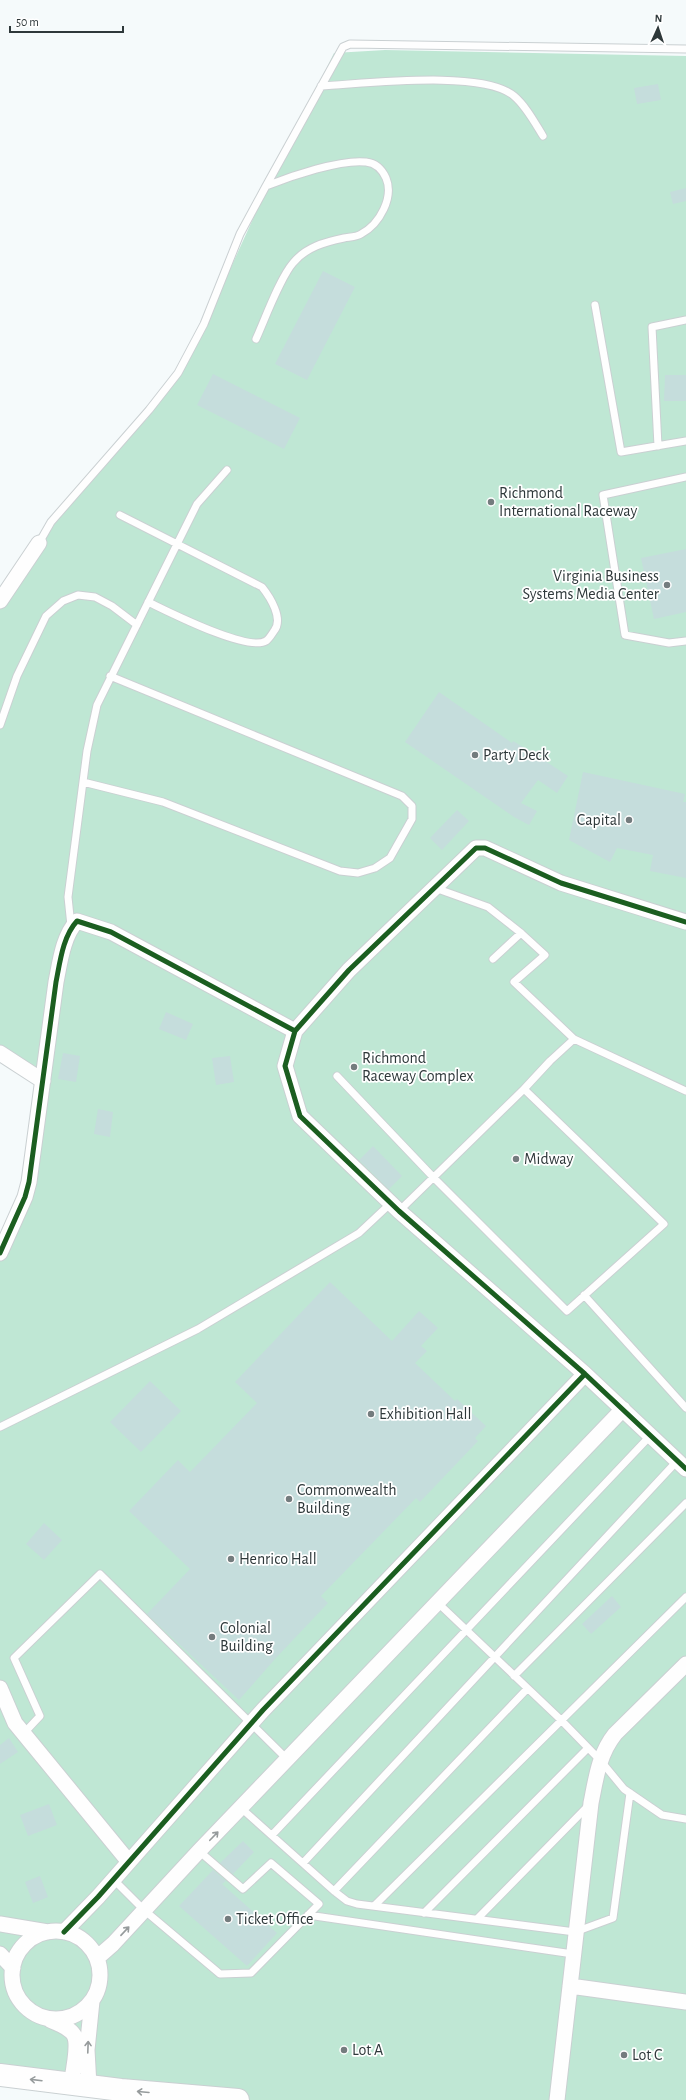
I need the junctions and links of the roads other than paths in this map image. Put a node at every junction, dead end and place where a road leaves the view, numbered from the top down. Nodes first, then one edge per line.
1 (686, 49) edge
2 (321, 86) junction
3 (543, 136) dead end
4 (266, 186) junction
5 (595, 305) dead end
6 (686, 320) edge
7 (256, 339) dead end
8 (686, 441) edge
9 (658, 446) junction
10 (227, 470) dead end
11 (686, 477) edge
12 (120, 515) dead end
13 (39, 543) joint
14 (178, 543) junction
15 (0, 602) edge
16 (148, 602) junction
17 (136, 625) junction
18 (686, 641) edge
19 (110, 676) junction
20 (0, 725) edge
21 (83, 782) junction
22 (435, 888) junction
23 (686, 922) edge
24 (71, 928) junction
25 (521, 933) junction
26 (493, 959) dead end
27 (296, 1031) junction
28 (574, 1039) junction
29 (0, 1053) edge
30 (337, 1076) dead end
31 (43, 1081) junction
32 (524, 1089) junction
33 (686, 1091) edge
34 (434, 1178) junction
35 (395, 1207) junction
36 (0, 1254) edge
37 (584, 1295) junction
38 (585, 1374) junction
39 (686, 1408) edge
40 (623, 1409) junction
41 (0, 1427) edge
42 (650, 1435) junction
43 (682, 1464) edge
44 (686, 1503) edge
45 (686, 1597) edge
46 (438, 1603) junction
47 (466, 1630) junction
48 (494, 1658) junction
49 (686, 1664) edge
50 (514, 1676) junction
51 (0, 1688) edge
52 (527, 1689) junction
53 (560, 1719) junction
54 (250, 1724) junction
55 (24, 1733) junction
56 (588, 1748) junction
57 (288, 1760) junction
58 (600, 1760) junction
59 (630, 1794) junction
60 (591, 1803) junction
61 (241, 1808) junction
62 (686, 1819) edge
63 (272, 1835) junction
64 (199, 1851) junction
65 (129, 1862) junction
66 (303, 1864) junction
67 (113, 1879) junction
68 (334, 1891) junction
69 (374, 1906) junction
70 (144, 1910) junction
71 (424, 1913) junction
72 (308, 1915) junction
73 (477, 1919) junction
74 (0, 1924) edge
75 (49, 1932) junction
76 (64, 1932) junction
77 (575, 1932) junction
78 (0, 1954) edge
79 (573, 1954) junction
80 (97, 1958) junction
81 (13, 1968) junction
82 (570, 1986) junction
83 (92, 2001) junction
84 (686, 2002) edge
85 (48, 2019) junction
86 (0, 2075) edge
87 (80, 2085) junction
88 (238, 2100) edge
89 (557, 2100) edge

1 - 2 lane
2 - 3 lane
2 - 4 lane
4 - 7 lane
4 - 13 lane
5 - 9 lane
6 - 9 lane
8 - 9 lane
10 - 14 lane
11 - 18 lane
12 - 14 lane
13 - 15 street
14 - 16 lane
14 - 16 lane
16 - 17 lane
17 - 19 lane
17 - 20 lane
19 - 21 lane
19 - 21 lane
21 - 24 lane
22 - 23 street
22 - 25 lane
22 - 27 street
24 - 27 street
24 - 31 street
25 - 26 lane
25 - 28 lane
27 - 35 street
28 - 32 lane
28 - 33 lane
29 - 31 street
30 - 34 lane
31 - 36 street
32 - 34 lane
32 - 37 lane
34 - 35 lane
34 - 37 lane
35 - 38 street
35 - 41 lane
37 - 39 lane
38 - 40 street
38 - 54 street
40 - 42 street
40 - 46 street
42 - 43 street
42 - 47 lane
43 - 48 lane
44 - 50 lane
45 - 53 lane
46 - 47 lane
46 - 57 street
47 - 48 lane
47 - 63 lane
48 - 50 lane
48 - 66 lane
49 - 58 street
50 - 52 lane
51 - 55 street
52 - 53 lane
52 - 68 lane
53 - 56 lane
53 - 69 lane
54 - 55 lane
54 - 57 lane
54 - 65 street
55 - 65 street
56 - 58 lane
56 - 71 lane
57 - 61 street
58 - 59 lane
58 - 60 street
59 - 62 lane
59 - 77 lane
60 - 73 lane
60 - 77 street
61 - 63 lane
64 -> 61 street
63 - 66 lane
64 - 70 street
64 - 72 lane
65 - 67 street
66 - 68 lane
67 - 70 lane
67 - 76 street
68 - 69 lane
69 - 71 lane
70 - 72 lane
80 -> 70 street
71 - 73 lane
72 - 79 lane
73 - 77 lane
74 - 75 street
75 - 76 street
75 - 81 street
76 - 80 street
77 - 79 street
78 - 81 street
79 - 82 street
80 - 83 street
81 - 85 street
82 - 84 street
82 - 89 street
83 - 85 street
87 -> 83 street
85 - 87 street
87 -> 86 main road
88 -> 87 main road

